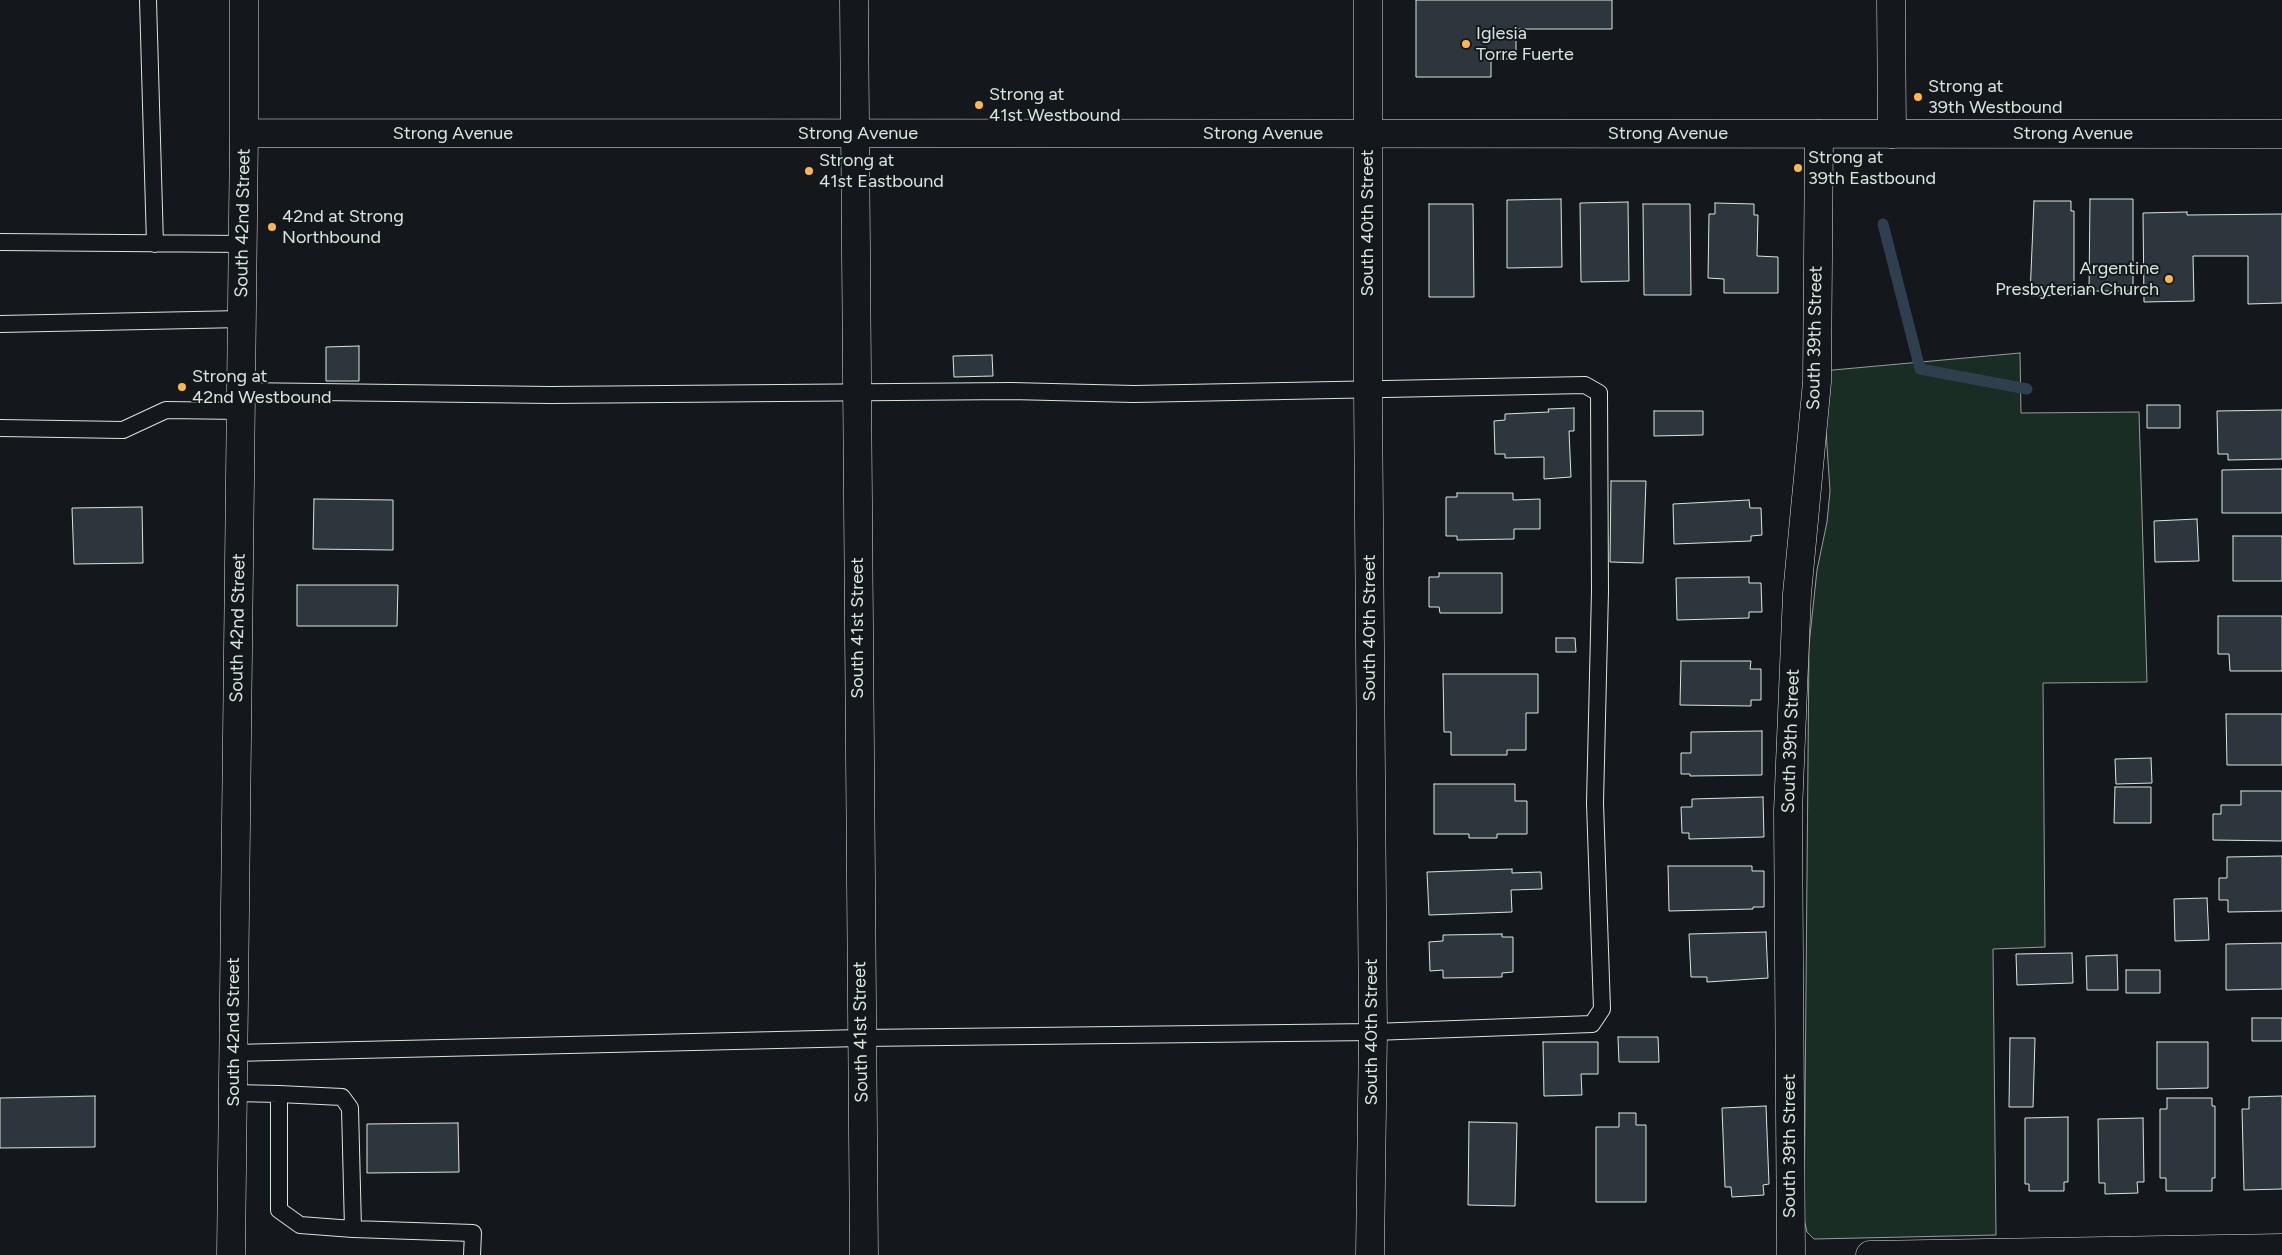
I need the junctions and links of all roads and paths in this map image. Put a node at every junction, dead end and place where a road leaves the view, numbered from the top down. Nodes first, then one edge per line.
1 (148, 0) edge
2 (244, 0) edge
3 (854, 0) edge
4 (1368, 0) edge
5 (1891, 0) edge
6 (244, 133) junction
7 (855, 134) junction
8 (1368, 134) junction
9 (1819, 134) junction
10 (1892, 134) junction
11 (2282, 134) edge
12 (0, 242) edge
13 (155, 244) junction
14 (243, 244) junction
15 (242, 320) junction
16 (0, 324) edge
17 (1368, 390) junction
18 (856, 391) junction
19 (241, 401) junction
20 (0, 428) edge
21 (1373, 1032) junction
22 (861, 1038) junction
23 (233, 1052) junction
24 (234, 1093) junction
25 (279, 1094) junction
26 (353, 1229) junction
27 (2282, 1248) edge
28 (231, 1255) edge
29 (472, 1255) edge
30 (864, 1255) edge
31 (1370, 1255) edge
32 (1791, 1255) edge
33 (1870, 1255) edge

1 - 13 lane
2 - 6 street, South 42nd Street
3 - 7 street, South 41st Street
4 - 8 street, South 40th Street
5 - 10 street
6 - 7 street, Strong Avenue
6 - 14 street, South 42nd Street
7 - 8 street, Strong Avenue
7 - 18 street, South 41st Street
8 - 9 street, Strong Avenue
8 - 17 street, South 40th Street
9 - 10 street, Strong Avenue
9 - 32 street, South 39th Street
10 - 11 street, Strong Avenue
12 - 13 lane
13 - 14 lane
14 - 15 street, South 42nd Street
15 - 16 lane
15 - 19 street, South 42nd Street
17 - 18 lane
17 - 21 street, South 40th Street
17 - 21 lane
18 - 19 lane
18 - 22 street, South 41st Street
19 - 20 lane
19 - 23 street, South 42nd Street
21 - 22 lane
21 - 31 street, South 40th Street
22 - 23 lane
22 - 30 street, South 41st Street
23 - 24 street, South 42nd Street
24 - 25 lane
24 - 28 street, South 42nd Street
25 - 26 lane
25 - 26 lane
26 - 29 lane
27 - 33 street

